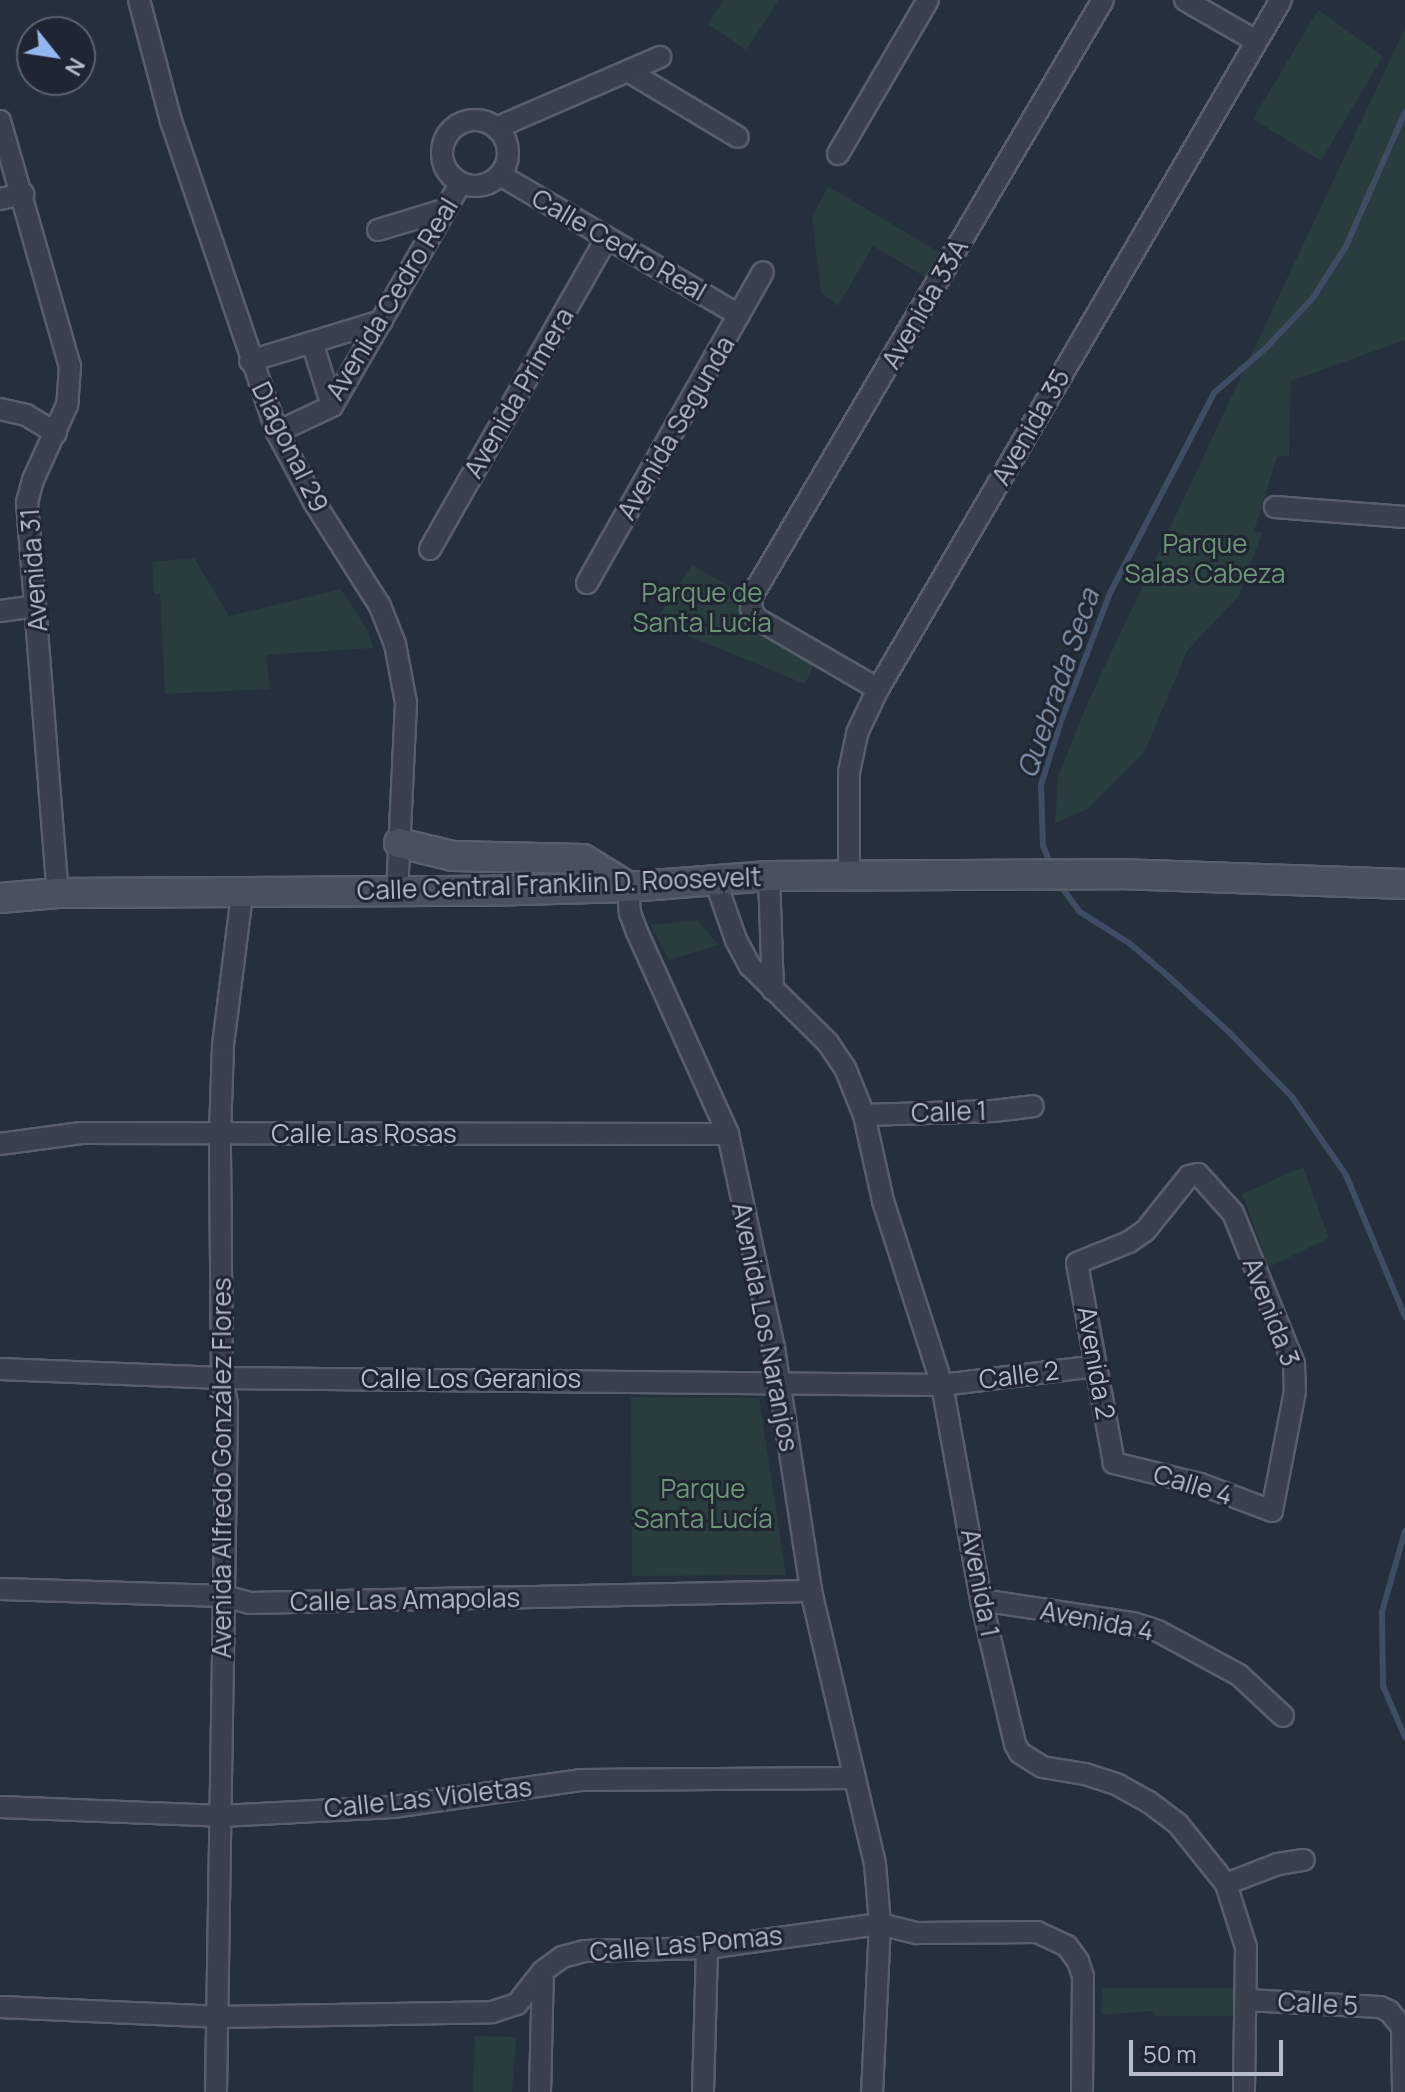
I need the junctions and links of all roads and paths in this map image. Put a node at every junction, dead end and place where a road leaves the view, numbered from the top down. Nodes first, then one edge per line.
1 (139, 0) edge
2 (928, 0) edge
3 (1103, 0) edge
4 (1185, 0) edge
5 (1281, 0) edge
6 (1256, 41) junction
7 (660, 57) dead end
8 (628, 71) junction
9 (0, 121) edge
10 (496, 128) junction
11 (738, 137) dead end
12 (838, 154) dead end
13 (500, 175) junction
14 (460, 184) junction
15 (23, 194) junction
16 (0, 199) edge
17 (444, 210) junction
18 (378, 230) dead end
19 (607, 238) junction
20 (763, 272) dead end
21 (739, 315) junction
22 (382, 321) junction
23 (312, 342) junction
24 (250, 361) junction
25 (332, 406) junction
26 (0, 409) edge
27 (277, 432) junction
28 (56, 433) junction
29 (1275, 507) dead end
30 (1405, 517) edge
31 (430, 549) dead end
32 (587, 583) dead end
33 (35, 606) junction
34 (0, 611) edge
35 (878, 689) junction
36 (399, 843) junction
37 (849, 875) junction
38 (769, 876) junction
39 (715, 880) junction
40 (1405, 884) edge
41 (628, 887) junction
42 (397, 891) junction
43 (58, 893) junction
44 (242, 894) junction
45 (0, 898) edge
46 (773, 990) junction
47 (1033, 1106) dead end
48 (864, 1115) junction
49 (220, 1133) junction
50 (728, 1134) junction
51 (0, 1144) edge
52 (1077, 1263) joint
53 (1096, 1366) junction
54 (0, 1369) edge
55 (222, 1378) junction
56 (778, 1382) junction
57 (942, 1385) junction
58 (1114, 1463) joint
59 (1272, 1511) joint
60 (0, 1589) edge
61 (811, 1591) junction
62 (224, 1596) junction
63 (981, 1600) junction
64 (1283, 1716) dead end
65 (855, 1778) junction
66 (0, 1807) edge
67 (221, 1816) junction
68 (1304, 1860) dead end
69 (1226, 1884) junction
70 (880, 1924) junction
71 (707, 1948) junction
72 (543, 1971) junction
73 (1246, 2000) junction
74 (0, 2007) edge
75 (217, 2017) junction
76 (216, 2092) edge
77 (540, 2092) edge
78 (703, 2092) edge
79 (872, 2092) edge
80 (1082, 2092) edge
81 (1244, 2092) edge
82 (1403, 2092) edge

1 - 24 street, Diagonal 29
2 - 12 street
3 - 35 street, Avenida 33A
4 - 6 street
5 - 6 street, Avenida 35
6 - 35 street, Avenida 35
7 - 8 street
8 - 10 street
8 - 11 street
9 - 15 street, Avenida 31
10 - 13 street
10 - 14 street
13 - 14 street
13 - 19 street, Calle Cedro Real
14 - 17 street, Avenida Cedro Real
15 - 16 street
15 - 28 street, Avenida 31
17 - 18 street
17 - 22 street, Avenida Cedro Real
19 - 21 street, Calle Cedro Real
19 - 31 street, Avenida Primera
20 - 21 street, Avenida Segunda
21 - 32 street, Avenida Segunda
22 - 23 street
22 - 25 street, Avenida Cedro Real
23 - 24 street
23 - 25 street
24 - 27 street, Diagonal 29
25 - 27 street, Avenida Cedro Real
26 - 28 street
27 - 36 street, Diagonal 29
28 - 33 street, Avenida 31
29 - 30 street
33 - 34 street
33 - 43 street, Avenida 31
35 - 37 street, Avenida 35
36 - 41 main road
36 - 42 street, Diagonal 29
37 - 38 main road, Calle Central Franklin D. Roosevelt
37 - 40 main road, Calle Central Franklin D. Roosevelt
38 - 39 main road, Calle Central Franklin D. Roosevelt
38 - 46 street
39 - 41 main road, Calle Central Franklin D. Roosevelt
39 - 46 street, Avenida 1
41 - 42 main road, Calle Central Franklin D. Roosevelt
41 - 50 street, Avenida Los Naranjos
42 - 44 main road, Calle Central Franklin D. Roosevelt
43 - 44 main road, Calle Central Franklin D. Roosevelt
43 - 45 main road, Calle Central Franklin D. Roosevelt
44 - 49 street, Avenida Alfredo González Flores
46 - 48 street, Avenida 1
47 - 48 street, Calle 1
48 - 57 street, Avenida 1
49 - 50 street, Calle Las Rosas
49 - 51 street, Calle Las Rosas
49 - 55 street, Avenida Alfredo González Flores
50 - 56 street, Avenida Los Naranjos
52 - 53 street, Avenida 2
52 - 59 street, Avenida 3
53 - 57 street, Calle 2
53 - 58 street, Avenida 2
54 - 55 street, Calle Los Geranios
55 - 56 street, Calle Los Geranios
55 - 62 street, Avenida Alfredo González Flores
56 - 57 street, Calle Los Geranios
56 - 61 street, Avenida Los Naranjos
57 - 63 street, Avenida 1
58 - 59 street, Calle 4
60 - 62 street, Calle Las Amapolas
61 - 62 street, Calle Las Amapolas
61 - 65 street, Avenida Los Naranjos
62 - 67 street, Avenida Alfredo González Flores
63 - 64 street, Avenida 4
63 - 69 street, Avenida 1
65 - 67 street, Calle Las Violetas
65 - 70 street, Avenida Los Naranjos
66 - 67 street, Calle Las Violetas
67 - 75 street, Avenida Alfredo González Flores
68 - 69 street
69 - 73 street, Avenida 1
70 - 71 street, Calle Las Pomas
70 - 79 street, Avenida Los Naranjos
70 - 80 street, Calle Las Pomas
71 - 72 street, Calle Las Pomas
71 - 78 street
72 - 75 street, Calle Las Pomas
72 - 77 street
73 - 81 street, Avenida 1
73 - 82 street, Calle 5
74 - 75 street, Calle Las Pomas
75 - 76 street, Avenida Alfredo González Flores

